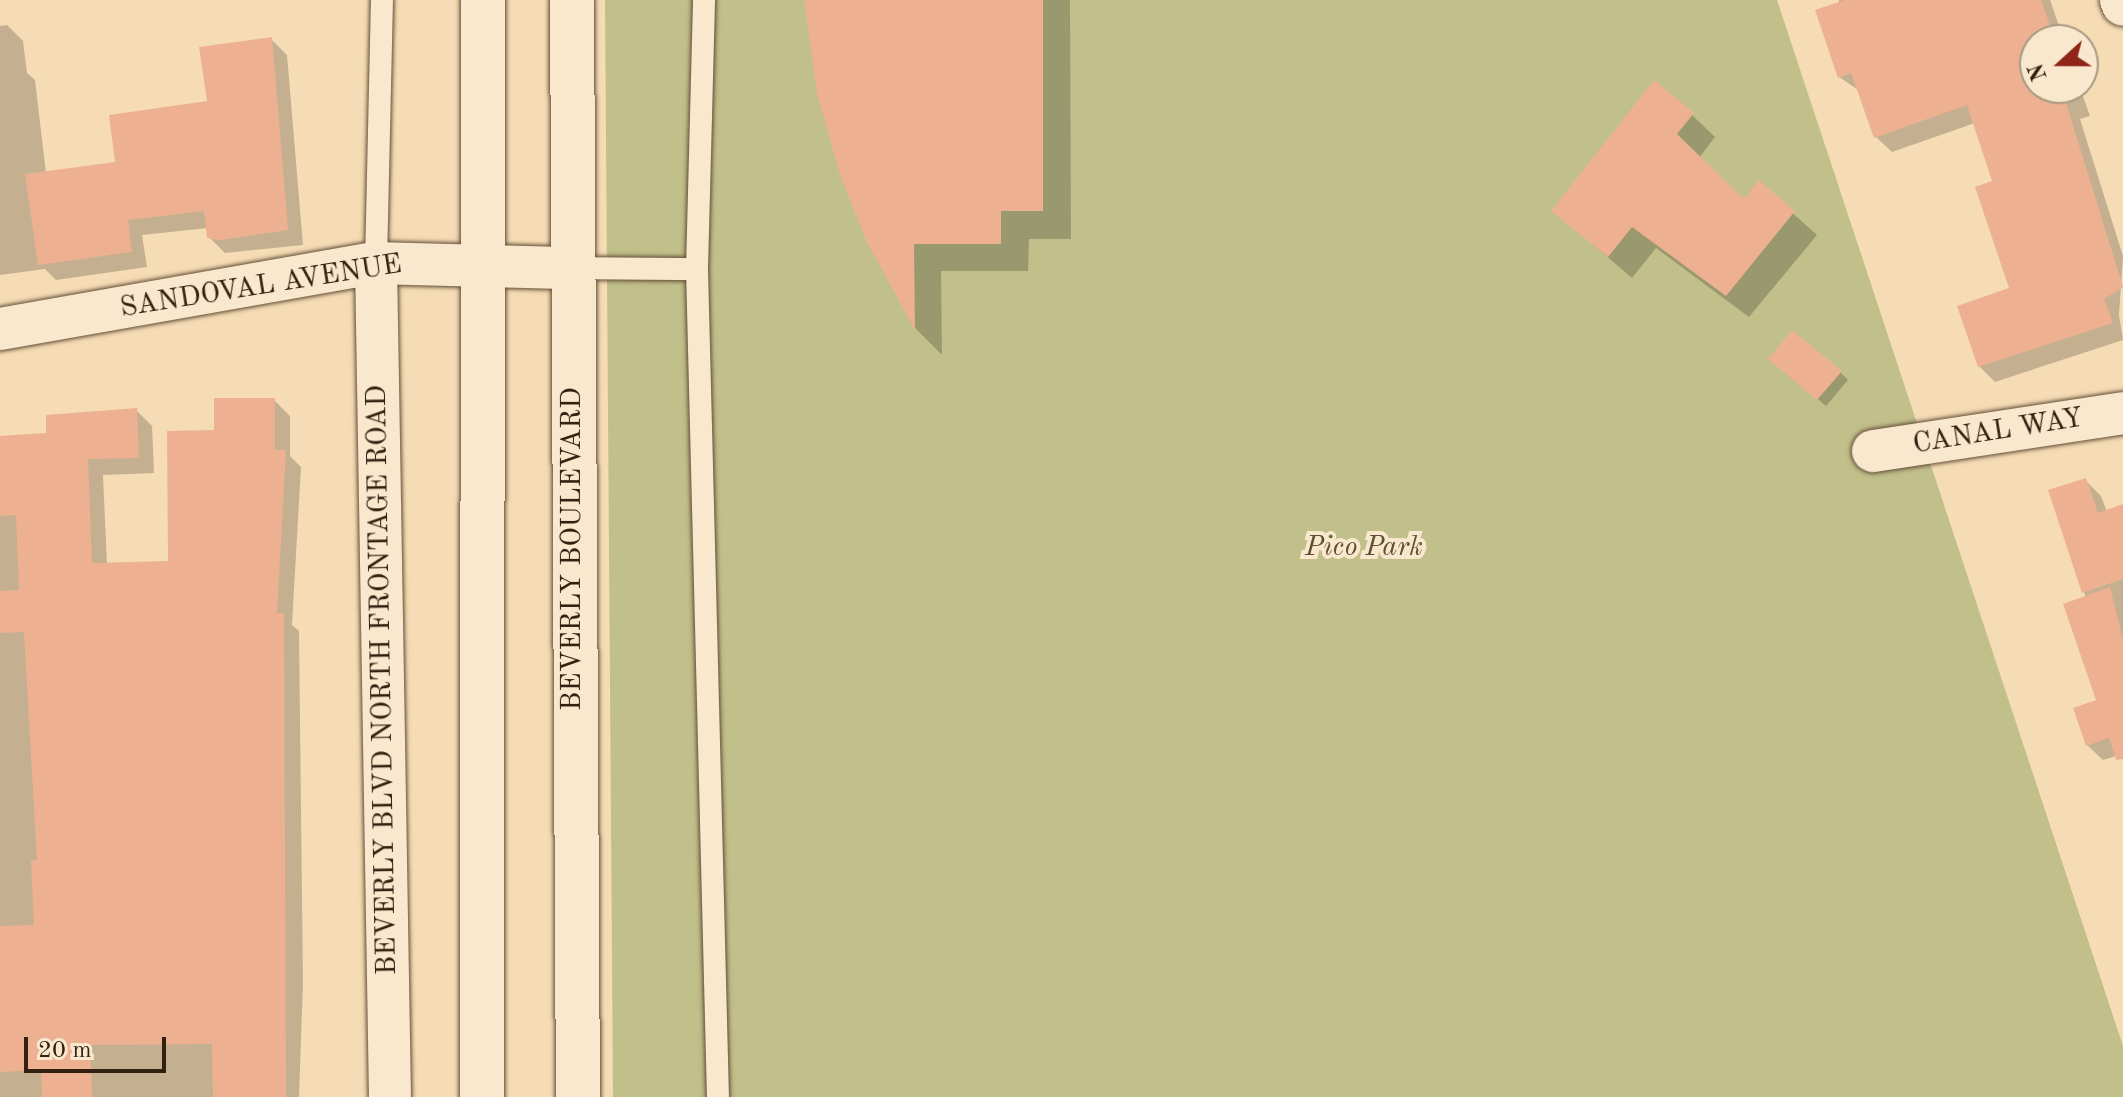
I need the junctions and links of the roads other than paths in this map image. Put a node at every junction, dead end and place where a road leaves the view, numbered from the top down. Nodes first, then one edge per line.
1 (382, 0) edge
2 (483, 0) edge
3 (572, 0) edge
4 (704, 0) edge
5 (376, 263) junction
6 (480, 263) junction
7 (571, 268) junction
8 (697, 269) junction
9 (0, 329) edge
10 (2123, 413) edge
11 (1873, 451) dead end
12 (390, 1097) edge
13 (482, 1097) edge
14 (578, 1097) edge
15 (718, 1097) edge

1 - 5 lane
2 - 6 main road
3 - 7 main road, BEVERLY BOULEVARD
4 - 8 lane
5 - 6 street, SANDOVAL AVENUE
5 - 9 street, SANDOVAL AVENUE
5 - 12 street, BEVERLY BLVD NORTH FRONTAGE ROAD
6 - 7 street, SANDOVAL AVENUE
6 - 13 main road
7 - 8 lane
7 - 14 main road, BEVERLY BOULEVARD
8 - 15 lane
10 - 11 street, CANAL WAY

